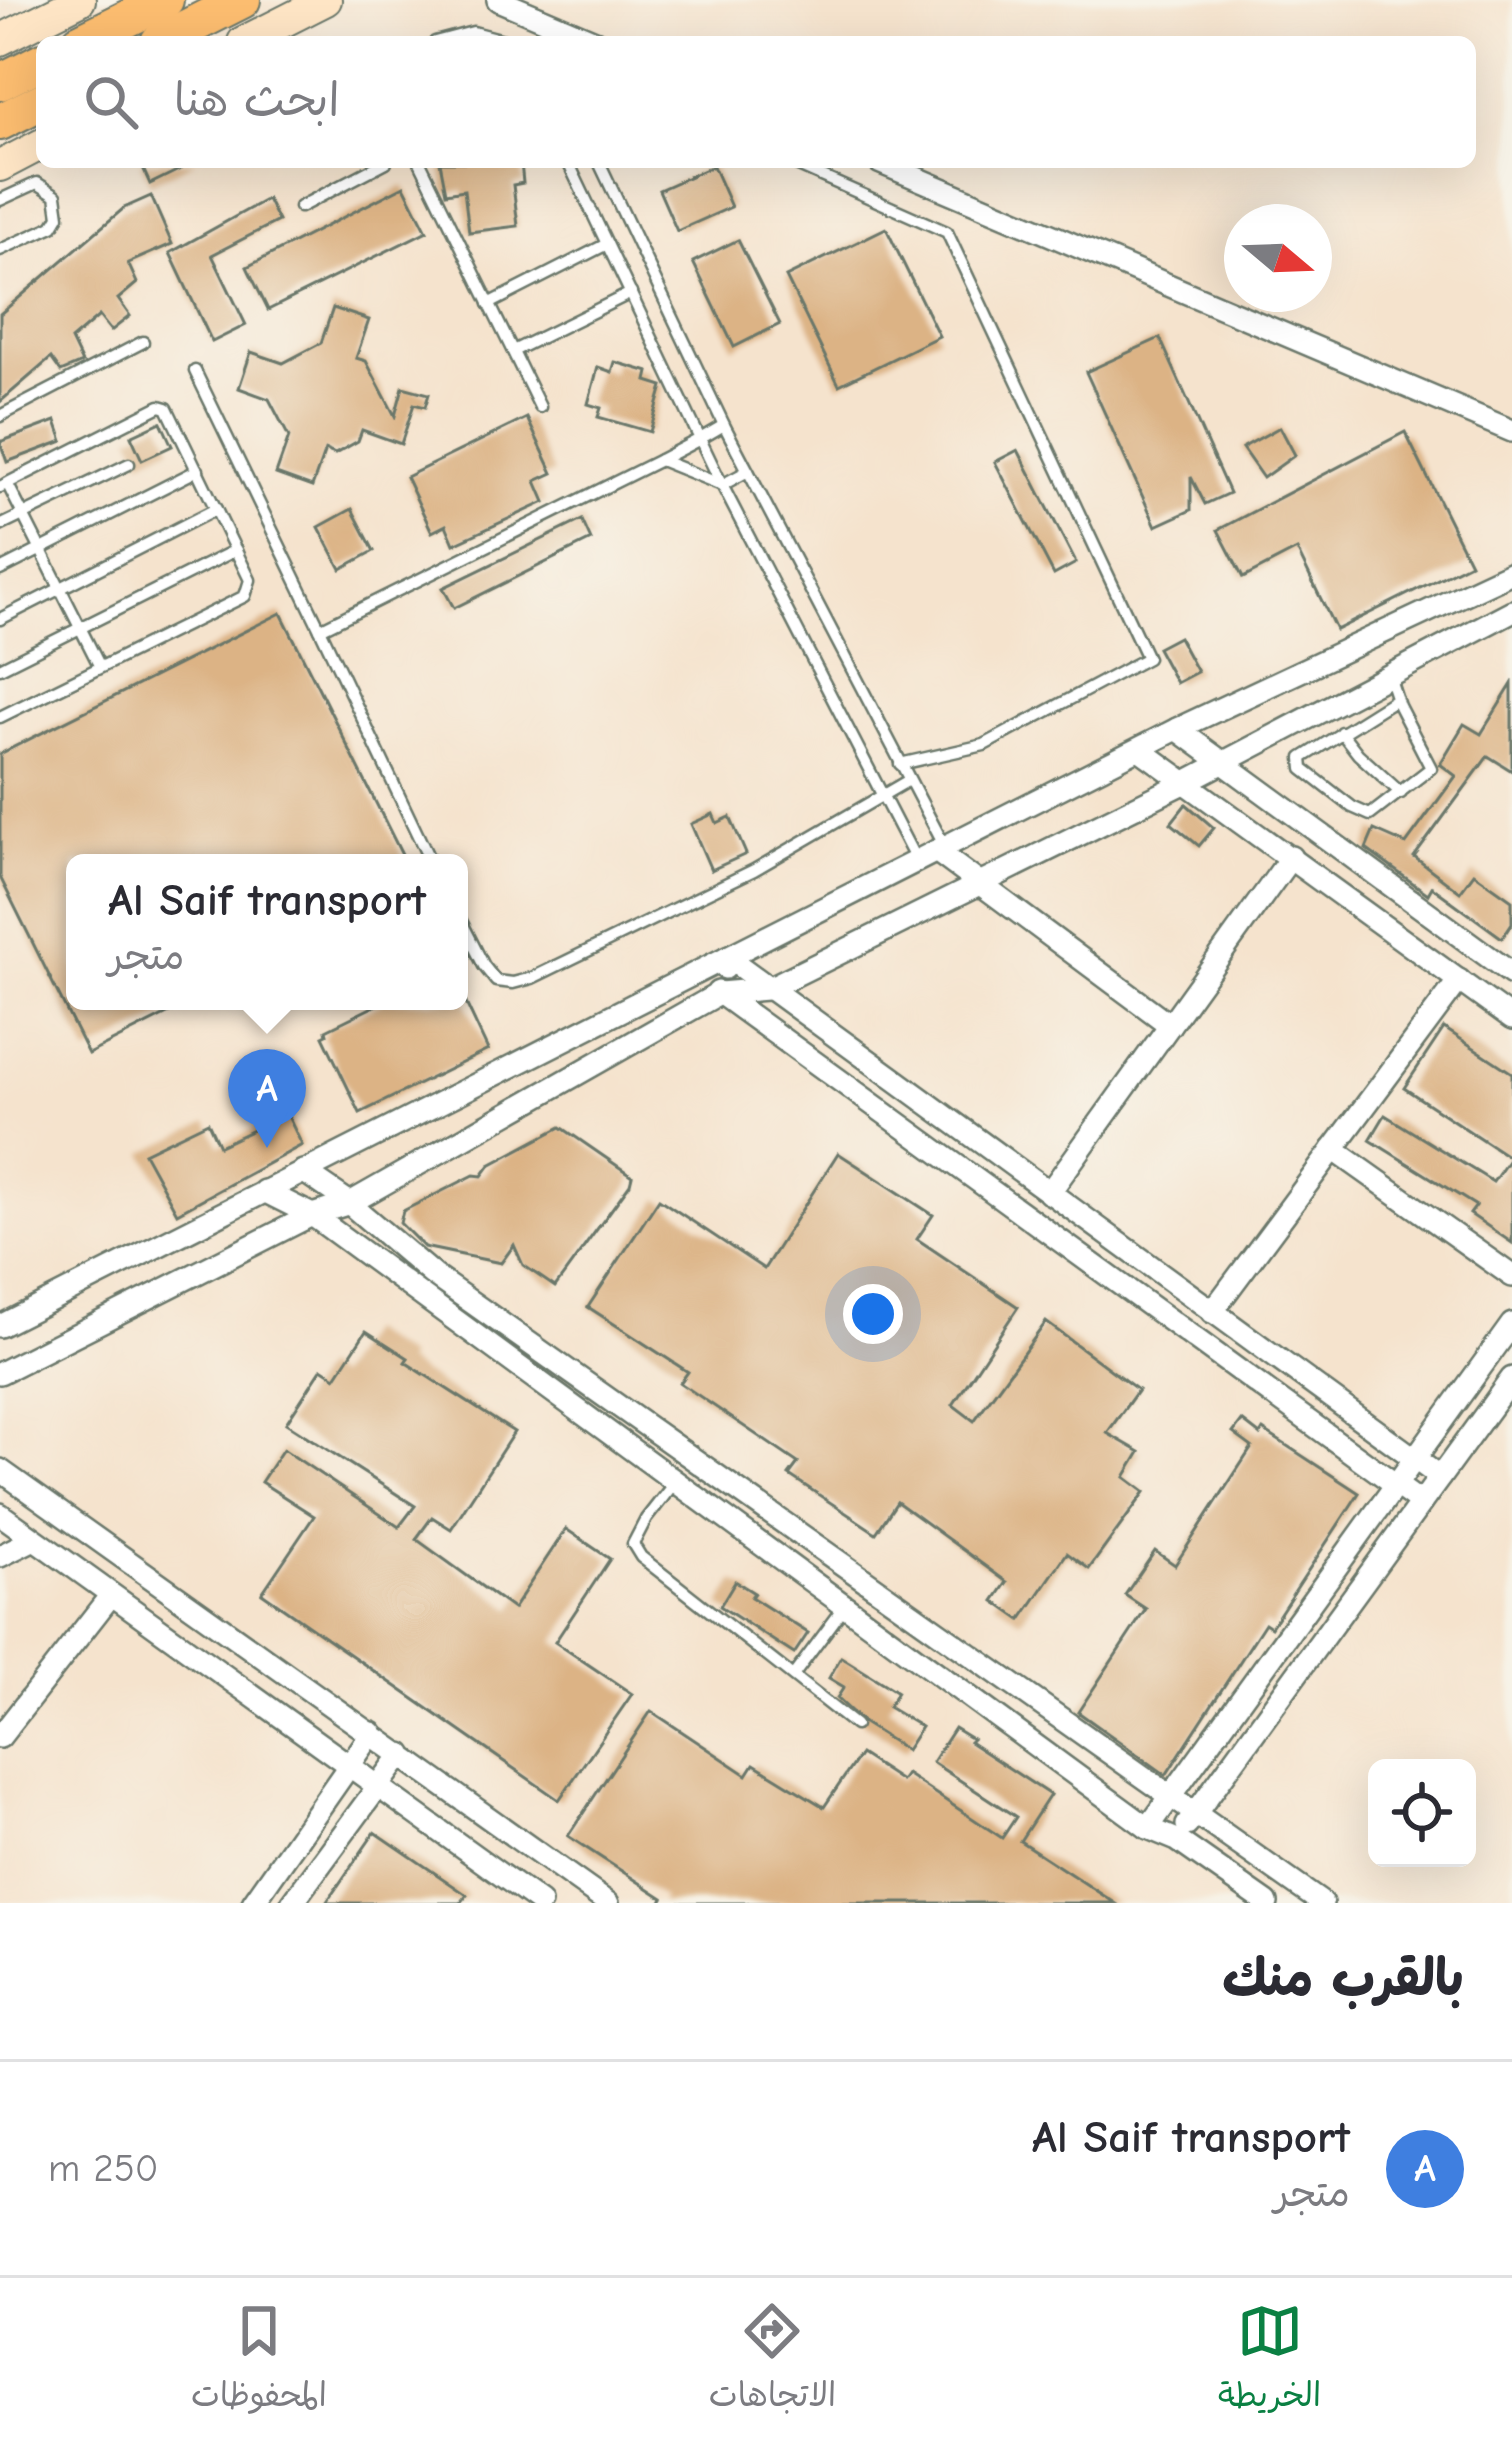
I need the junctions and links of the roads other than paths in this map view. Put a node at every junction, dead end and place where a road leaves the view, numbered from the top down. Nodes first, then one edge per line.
1 (80, 0) edge
2 (165, 0) edge
3 (242, 0) edge
4 (326, 0) edge
5 (498, 0) edge
6 (544, 32) edge
7 (92, 36) edge
8 (171, 36) edge
9 (255, 36) edge
10 (457, 36) edge
11 (487, 36) edge
12 (0, 40) edge
13 (36, 64) edge
14 (0, 82) edge
15 (36, 104) edge
16 (0, 122) edge
17 (36, 147) edge
18 (0, 166) edge
19 (374, 168) edge
20 (422, 168) edge
21 (571, 168) edge
22 (602, 168) edge
23 (803, 168) edge
24 (893, 168) edge
25 (0, 200) edge
26 (300, 206) dead end
27 (607, 244) junction
28 (639, 247) junction
29 (0, 250) edge
30 (615, 260) junction
31 (631, 293) junction
32 (489, 304) junction
33 (143, 341) dead end
34 (513, 351) junction
35 (196, 371) dead end
36 (540, 407) dead end
37 (0, 416) edge
38 (724, 425) junction
39 (1512, 431) edge
40 (700, 440) junction
41 (660, 460) junction
42 (128, 464) dead end
43 (198, 470) junction
44 (748, 471) junction
45 (4, 485) edge
46 (722, 485) junction
47 (216, 509) junction
48 (23, 515) junction
49 (0, 526) edge
50 (40, 549) junction
51 (236, 550) junction
52 (0, 570) edge
53 (1512, 572) edge
54 (59, 589) junction
55 (818, 608) junction
56 (1512, 611) edge
57 (0, 619) edge
58 (795, 622) junction
59 (320, 629) junction
60 (79, 630) junction
61 (100, 667) junction
62 (0, 668) edge
63 (1389, 676) junction
64 (1396, 699) junction
65 (0, 717) edge
66 (1178, 729) junction
67 (1341, 732) junction
68 (1139, 748) junction
69 (900, 764) junction
70 (1221, 764) junction
71 (909, 780) junction
72 (1188, 782) junction
73 (884, 793) junction
74 (1401, 793) junction
75 (933, 853) junction
76 (427, 854) edge
77 (1291, 857) junction
78 (980, 884) junction
79 (468, 935) edge
80 (727, 957) junction
81 (1512, 974) edge
82 (692, 975) junction
83 (1459, 980) junction
84 (767, 989) junction
85 (720, 993) junction
86 (1508, 1008) edge
87 (1170, 1025) junction
88 (1333, 1149) junction
89 (303, 1171) junction
90 (264, 1191) junction
91 (1049, 1193) junction
92 (350, 1203) junction
93 (312, 1215) junction
94 (1512, 1276) edge
95 (1212, 1312) junction
96 (1512, 1324) edge
97 (0, 1326) edge
98 (0, 1373) edge
99 (1512, 1378) edge
100 (1415, 1458) junction
101 (0, 1470) edge
102 (1440, 1477) junction
103 (675, 1481) junction
104 (1397, 1483) junction
105 (1421, 1503) junction
106 (0, 1514) edge
107 (32, 1540) junction
108 (0, 1556) edge
109 (111, 1595) junction
110 (845, 1606) junction
111 (793, 1676) junction
112 (855, 1724) dead end
113 (372, 1733) junction
114 (0, 1737) edge
115 (402, 1754) junction
116 (350, 1767) junction
117 (377, 1786) junction
118 (1170, 1798) junction
119 (1194, 1816) junction
120 (1148, 1828) junction
121 (1177, 1840) junction
122 (509, 1894) edge
123 (253, 1903) edge
124 (292, 1903) edge
125 (539, 1903) edge
126 (608, 1903) edge
127 (1267, 1903) edge
128 (1322, 1903) edge

1 - 12 main road
2 - 7 highway
3 - 8 highway
4 - 9 main road
5 - 6 street
10 - 11 lane
13 - 14 highway
15 - 16 highway
17 - 18 main road
19 - 26 lane
20 - 32 lane
21 - 27 lane
22 - 28 lane
23 - 69 lane
24 - 39 street
25 - 29 lane
27 - 30 lane
27 - 32 lane
28 - 30 lane
28 - 38 lane
30 - 31 lane
31 - 34 lane
31 - 40 lane
32 - 34 lane
33 - 37 lane
34 - 36 lane
35 - 59 lane
38 - 40 lane
38 - 44 lane
40 - 41 lane
40 - 46 lane
41 - 46 lane
41 - 59 lane
42 - 48 lane
43 - 45 lane
43 - 47 lane
43 - 50 lane
44 - 46 lane
44 - 55 lane
45 - 48 lane
46 - 58 lane
47 - 51 lane
47 - 54 lane
48 - 49 lane
48 - 50 lane
50 - 52 lane
50 - 54 lane
51 - 60 lane
51 - 61 lane
53 - 66 street
54 - 57 lane
54 - 60 lane
55 - 58 lane
55 - 69 lane
56 - 63 street
58 - 73 lane
59 - 76 lane
60 - 61 lane
60 - 62 lane
61 - 65 lane
63 - 64 lane
63 - 70 street
64 - 67 lane
64 - 74 lane
66 - 68 street
66 - 70 street
67 - 74 lane
67 - 74 lane
68 - 72 street
68 - 75 street
69 - 71 lane
70 - 72 street
70 - 81 street
71 - 73 lane
71 - 75 lane
72 - 77 street
72 - 78 street
73 - 75 lane
73 - 79 lane
75 - 78 street
75 - 80 street
77 - 83 street
77 - 87 street
78 - 84 street
78 - 87 street
80 - 82 street
80 - 84 street
80 - 85 street
82 - 85 street
82 - 89 street
83 - 86 street
83 - 88 street
84 - 85 street
84 - 91 street
85 - 92 street
85 - 104 street
87 - 91 street
88 - 94 street
88 - 95 street
89 - 90 street
89 - 92 street
90 - 93 street
90 - 97 street
91 - 95 street
92 - 93 street
92 - 118 street
93 - 98 street
93 - 103 street
95 - 100 street
96 - 100 street
99 - 102 street
100 - 102 street
100 - 104 street
101 - 113 street
102 - 105 street
103 - 110 street
103 - 111 lane
104 - 105 street
104 - 118 street
105 - 119 street
106 - 107 street
107 - 108 street
107 - 109 street
109 - 114 street
109 - 116 street
110 - 111 lane
110 - 120 street
111 - 112 lane
113 - 115 street
113 - 116 street
115 - 117 street
115 - 126 street
116 - 117 street
116 - 123 street
117 - 122 street
117 - 124 street
118 - 119 street
118 - 120 street
119 - 121 street
119 - 128 street
120 - 121 street
121 - 127 street
122 - 125 street

